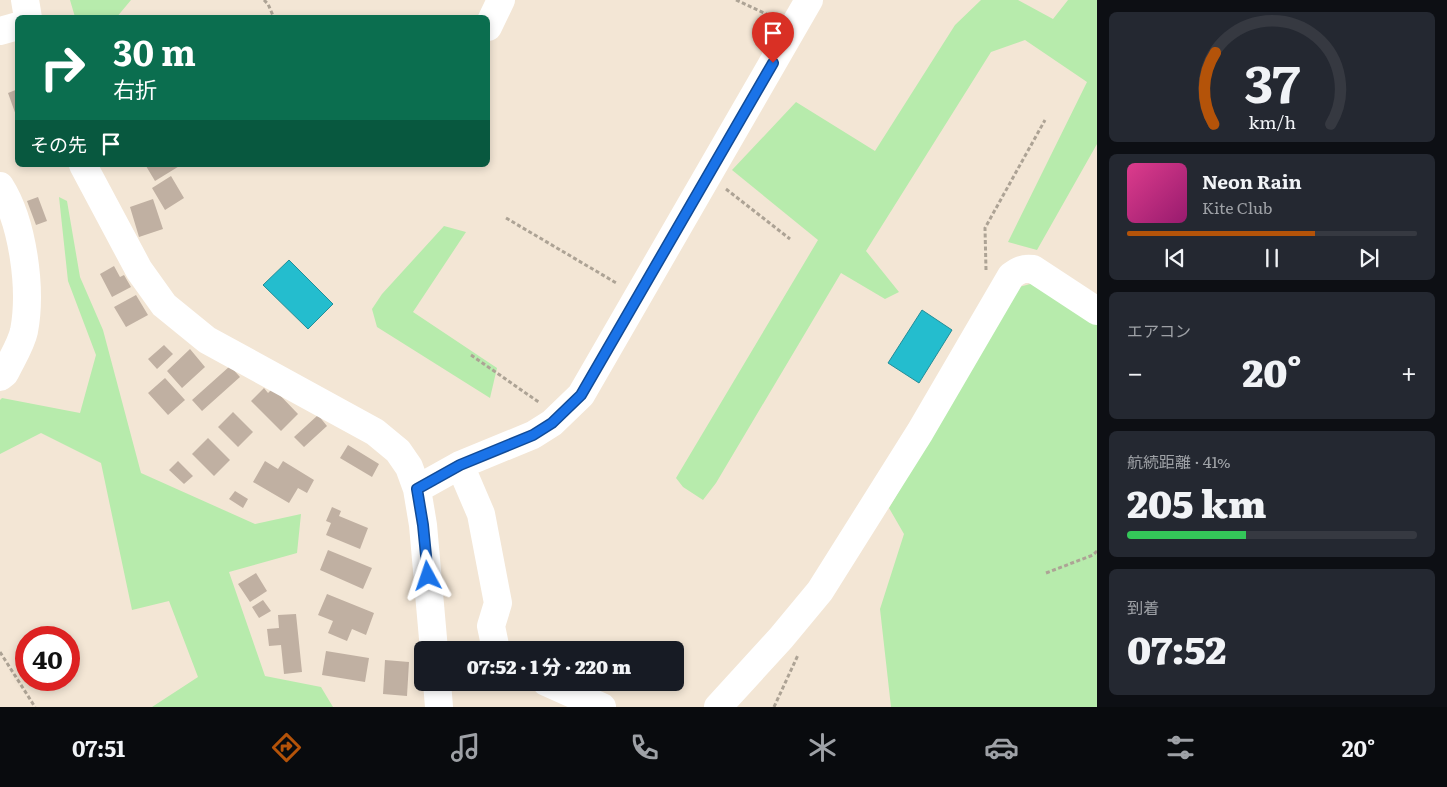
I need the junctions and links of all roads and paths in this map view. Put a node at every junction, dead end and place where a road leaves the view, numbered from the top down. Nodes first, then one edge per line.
1 (25, 0) edge
2 (264, 0) edge
3 (501, 0) edge
4 (736, 0) edge
5 (809, 0) edge
6 (28, 15) edge
7 (273, 15) edge
8 (490, 23) edge
9 (15, 27) edge
10 (0, 30) edge
11 (791, 31) junction
12 (1045, 120) dead end
13 (84, 167) edge
14 (708, 174) junction
15 (0, 186) edge
16 (506, 218) dead end
17 (790, 240) dead end
18 (986, 277) dead end
19 (638, 296) junction
20 (1097, 311) edge
21 (471, 355) dead end
22 (0, 377) edge
23 (552, 423) junction
24 (460, 465) junction
25 (417, 489) junction
26 (1097, 552) edge
27 (1046, 573) dead end
28 (433, 641) edge
29 (494, 641) edge
30 (0, 652) edge
31 (438, 691) edge
32 (566, 691) edge
33 (35, 707) edge
34 (439, 707) edge
35 (602, 707) edge
36 (718, 707) edge

1 - 6 street
2 - 7 path
3 - 8 street
4 - 11 path
5 - 11 street
9 - 10 street
11 - 14 street
12 - 18 path
13 - 25 street
14 - 17 path
14 - 19 street
15 - 22 street
16 - 19 path
19 - 23 street
20 - 36 street
21 - 23 path
23 - 24 street
24 - 25 street
24 - 29 street
25 - 28 street
26 - 27 path
30 - 33 path
31 - 34 street
32 - 35 street

